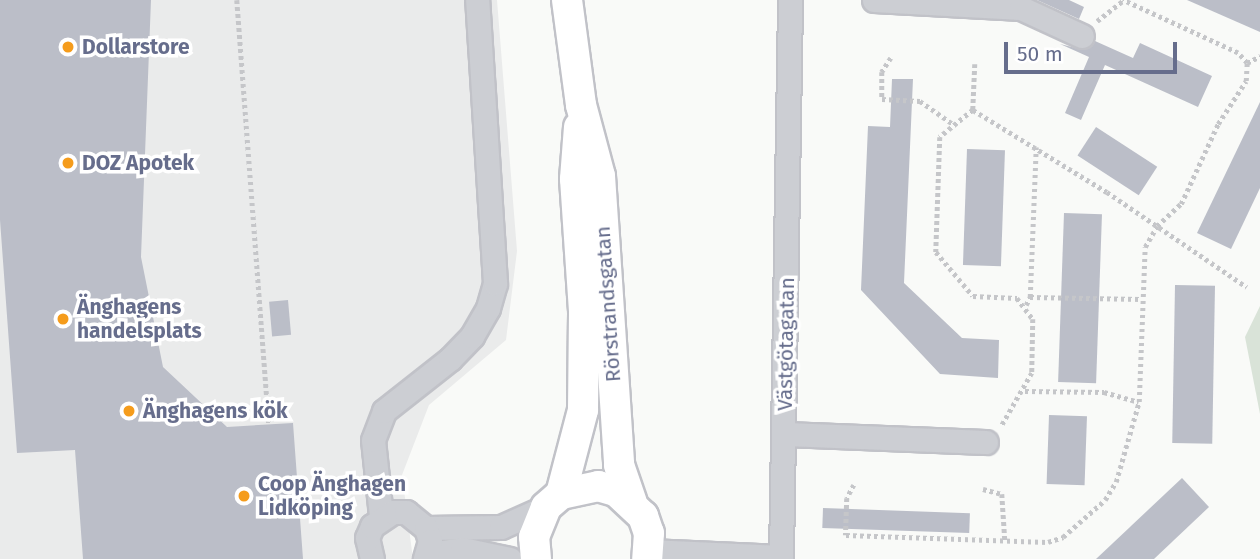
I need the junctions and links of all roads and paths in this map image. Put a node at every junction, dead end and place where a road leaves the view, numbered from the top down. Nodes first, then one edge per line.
1 (237, 0) edge
2 (477, 0) edge
3 (567, 0) edge
4 (790, 0) edge
5 (874, 0) edge
6 (1124, 0) edge
7 (1082, 36) joint
8 (1260, 56) edge
9 (891, 58) dead end
10 (1247, 63) junction
11 (975, 64) dead end
12 (581, 106) junction
13 (973, 110) junction
14 (951, 123) junction
15 (1036, 146) junction
16 (1157, 226) junction
17 (1247, 287) dead end
18 (1030, 297) junction
19 (1141, 299) junction
20 (1026, 305) junction
21 (1026, 390) junction
22 (1139, 402) junction
23 (269, 425) dead end
24 (785, 435) junction
25 (986, 442) joint
26 (854, 485) dead end
27 (983, 489) dead end
28 (554, 500) junction
29 (632, 502) junction
30 (381, 516) junction
31 (426, 528) junction
32 (1005, 541) junction
33 (648, 555) edge
34 (426, 556) edge
35 (781, 558) edge
36 (372, 559) edge
37 (510, 559) edge
38 (536, 559) edge

1 - 23 path
2 - 30 street
3 - 12 main road, Rörstrandsgatan
4 - 24 street, Västgötagatan
5 - 7 street
6 - 7 path
6 - 10 path
8 - 10 path
9 - 14 path
10 - 16 path
11 - 13 path
12 - 28 main road, Rörstrandsgatan
12 - 29 main road, Rörstrandsgatan
13 - 14 path
13 - 15 path
14 - 20 path
15 - 16 path
15 - 18 path
16 - 17 path
16 - 19 path
18 - 19 path
18 - 20 path
19 - 22 path
20 - 21 path
21 - 22 path
21 - 25 path
22 - 32 path
24 - 25 street
24 - 35 street, Västgötagatan
26 - 32 path
27 - 32 path
28 - 29 main road
28 - 31 street
28 - 38 main road, Rörstrandsgatan
29 - 33 main road, Rörstrandsgatan
30 - 31 street
30 - 36 street
31 - 34 street
33 - 35 street, Västgötagatan
34 - 37 street

